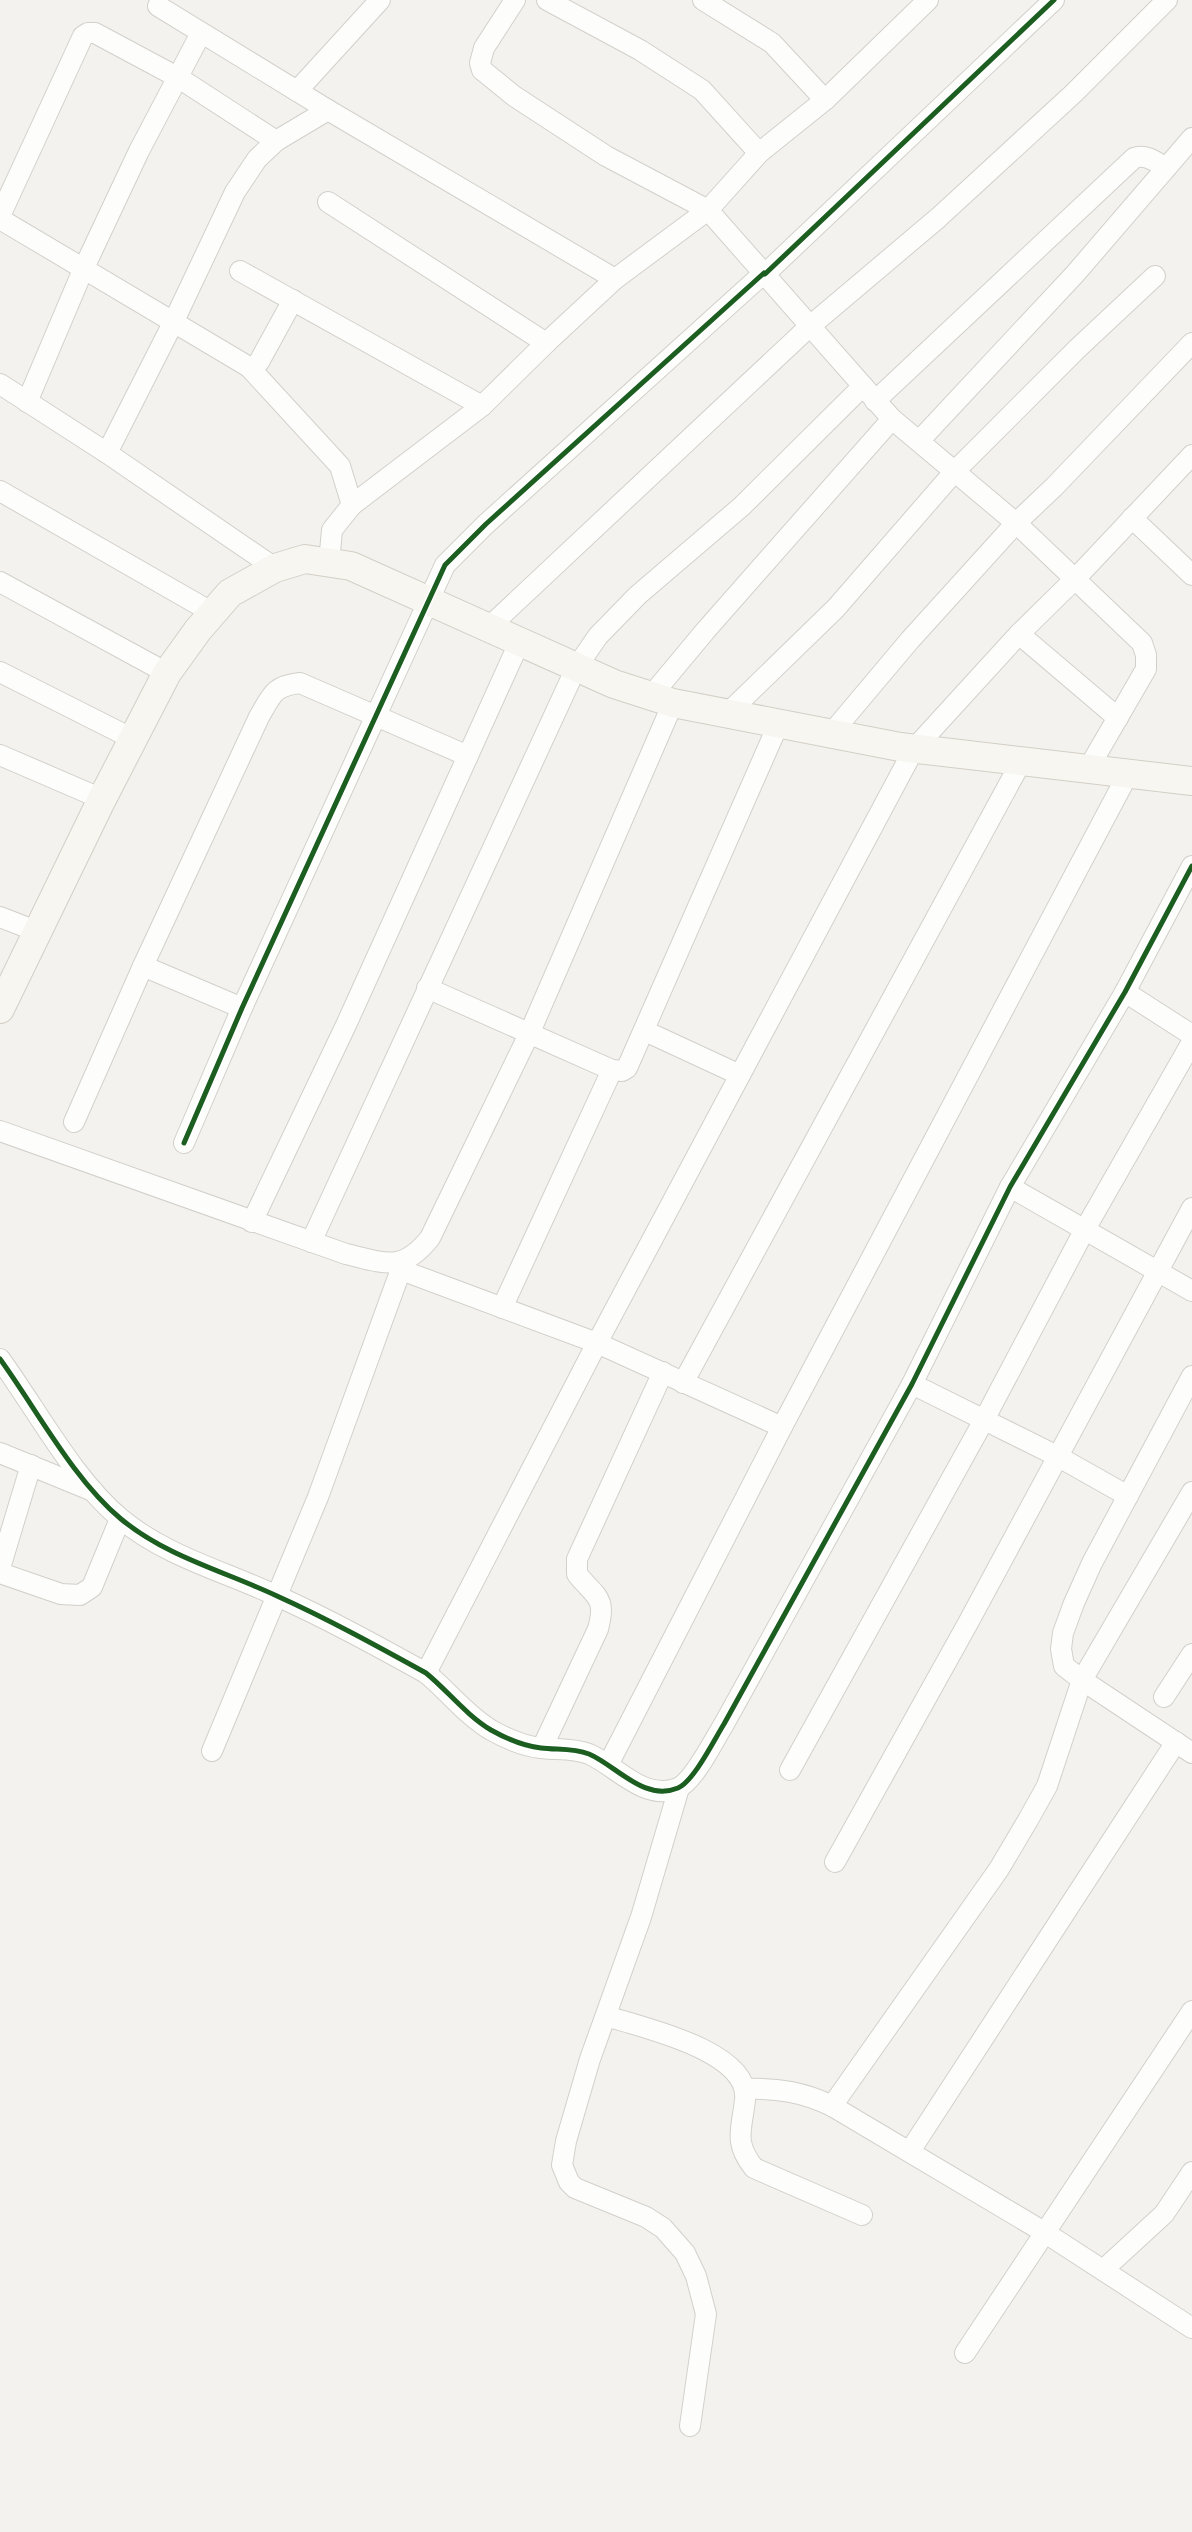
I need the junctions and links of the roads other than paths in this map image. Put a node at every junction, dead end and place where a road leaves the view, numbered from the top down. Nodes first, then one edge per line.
1 (380, 0) edge
2 (515, 0) edge
3 (547, 0) edge
4 (703, 0) edge
5 (928, 0) edge
6 (1054, 0) edge
7 (1167, 0) edge
8 (158, 6) dead end
9 (201, 33) junction
10 (179, 78) junction
11 (297, 91) junction
12 (825, 100) junction
13 (328, 110) junction
14 (1192, 138) edge
15 (276, 141) junction
16 (759, 153) junction
17 (1179, 162) edge
18 (328, 202) dead end
19 (708, 210) junction
20 (0, 218) edge
21 (83, 270) junction
22 (240, 271) dead end
23 (764, 273) junction
24 (1155, 276) dead end
25 (615, 279) junction
26 (293, 300) junction
27 (173, 322) junction
28 (809, 327) junction
29 (546, 342) junction
30 (1192, 343) edge
31 (248, 367) junction
32 (0, 384) edge
33 (869, 393) junction
34 (27, 402) junction
35 (482, 406) junction
36 (892, 419) junction
37 (919, 441) junction
38 (107, 453) junction
39 (1190, 461) edge
40 (955, 471) junction
41 (0, 491) edge
42 (352, 505) junction
43 (1132, 518) junction
44 (1016, 523) junction
45 (329, 563) junction
46 (275, 568) junction
47 (1192, 575) edge
48 (1076, 578) junction
49 (0, 582) edge
50 (429, 600) junction
51 (213, 613) junction
52 (488, 628) junction
53 (1019, 634) junction
54 (519, 643) junction
55 (576, 668) junction
56 (0, 672) edge
57 (167, 673) junction
58 (662, 700) junction
59 (727, 714) junction
60 (376, 715) junction
61 (1118, 718) junction
62 (778, 725) junction
63 (830, 735) junction
64 (133, 739) junction
65 (914, 749) junction
66 (0, 755) edge
67 (468, 756) junction
68 (1021, 762) junction
69 (1088, 769) junction
70 (1128, 774) junction
71 (1192, 781) edge
72 (102, 798) junction
73 (1192, 866) edge
74 (0, 917) edge
75 (36, 931) junction
76 (142, 966) junction
77 (427, 988) junction
78 (1125, 992) junction
79 (0, 1008) edge
80 (242, 1008) junction
81 (645, 1030) junction
82 (530, 1032) junction
83 (1192, 1035) edge
84 (1192, 1042) edge
85 (612, 1070) junction
86 (740, 1075) junction
87 (74, 1122) dead end
88 (0, 1131) edge
89 (184, 1143) dead end
90 (1010, 1187) junction
91 (1192, 1208) edge
92 (252, 1222) junction
93 (1084, 1231) junction
94 (311, 1242) junction
95 (402, 1266) junction
96 (1157, 1271) junction
97 (1192, 1291) edge
98 (502, 1308) junction
99 (597, 1343) junction
100 (0, 1359) edge
101 (663, 1372) junction
102 (1192, 1376) edge
103 (683, 1383) junction
104 (912, 1384) junction
105 (984, 1420) junction
106 (782, 1427) junction
107 (0, 1452) edge
108 (1057, 1456) junction
109 (31, 1465) junction
110 (94, 1491) junction
111 (1192, 1493) edge
112 (1128, 1496) junction
113 (120, 1519) junction
114 (0, 1568) edge
115 (0, 1573) edge
116 (277, 1595) junction
117 (1192, 1654) edge
118 (426, 1673) junction
119 (1082, 1680) junction
120 (1164, 1697) dead end
121 (542, 1748) junction
122 (1184, 1748) edge
123 (212, 1751) dead end
124 (608, 1765) junction
125 (790, 1770) dead end
126 (679, 1788) junction
127 (835, 1862) dead end
128 (1192, 2011) edge
129 (606, 2016) junction
130 (746, 2089) junction
131 (832, 2106) junction
132 (910, 2151) junction
133 (1192, 2172) edge
134 (862, 2215) dead end
135 (1044, 2232) junction
136 (1102, 2270) junction
137 (1192, 2328) edge
138 (965, 2353) dead end
139 (690, 2426) dead end

1 - 11 street
2 - 19 street
3 - 16 street
4 - 12 street
5 - 12 street
6 - 23 street
7 - 28 street
8 - 9 street
9 - 10 street
9 - 11 street
10 - 15 street
10 - 20 street
10 - 21 street
11 - 13 street
12 - 16 street
13 - 15 street
13 - 25 street
14 - 17 street
15 - 27 street
16 - 19 street
17 - 33 street
17 - 37 street
18 - 29 street
19 - 23 street
19 - 25 street
20 - 21 street
21 - 27 street
21 - 34 street
22 - 26 street
23 - 28 street
23 - 50 street
24 - 40 street
25 - 29 street
26 - 31 street
26 - 35 street
27 - 31 street
27 - 38 street
28 - 33 street
28 - 52 street
29 - 35 street
30 - 44 street
31 - 42 street
32 - 34 street
33 - 36 street
33 - 55 street
34 - 38 street
35 - 42 street
36 - 37 street
36 - 58 street
37 - 40 street
38 - 46 street
39 - 43 street
40 - 44 street
40 - 59 street
41 - 51 street
42 - 45 street
43 - 47 street
43 - 48 street
44 - 48 street
44 - 63 street
45 - 46 main road
45 - 50 main road
46 - 51 main road
48 - 53 street
48 - 61 street
49 - 57 street
50 - 52 main road
50 - 60 street
51 - 57 main road
52 - 54 main road
53 - 61 street
53 - 65 street
54 - 55 main road
54 - 67 street
55 - 58 main road
55 - 77 street
56 - 64 street
57 - 64 main road
58 - 59 main road
58 - 82 street
59 - 62 main road
60 - 67 street
60 - 76 street
60 - 80 street
61 - 69 street
62 - 63 main road
62 - 81 street
63 - 65 main road
64 - 72 main road
65 - 68 main road
65 - 86 street
66 - 72 street
67 - 92 street
68 - 69 main road
68 - 103 street
69 - 70 main road
70 - 71 main road
70 - 106 street
72 - 75 main road
73 - 78 street
74 - 75 street
75 - 79 main road
76 - 80 street
76 - 87 street
77 - 82 street
77 - 94 street
78 - 83 street
78 - 90 street
80 - 89 street
81 - 85 street
81 - 86 street
82 - 85 street
82 - 95 street
84 - 93 street
85 - 98 street
86 - 99 street
88 - 92 street
90 - 93 street
90 - 104 street
91 - 96 street
92 - 94 street
93 - 96 street
93 - 105 street
94 - 95 street
95 - 98 street
95 - 116 street
96 - 97 street
96 - 108 street
98 - 99 street
99 - 101 street
99 - 118 street
100 - 110 street
101 - 103 street
101 - 121 street
102 - 112 street
103 - 106 street
104 - 105 street
104 - 126 street
105 - 108 street
105 - 125 street
106 - 124 street
107 - 109 street
108 - 112 street
108 - 127 street
109 - 110 street
109 - 114 street
110 - 113 street
111 - 119 street
112 - 119 street
113 - 115 street
113 - 116 street
116 - 118 street
116 - 123 street
117 - 120 street
118 - 121 street
119 - 122 street
119 - 131 street
121 - 124 street
122 - 132 street
124 - 126 street
126 - 129 street
128 - 135 street
129 - 130 street
129 - 139 street
130 - 131 street
130 - 134 street
131 - 132 street
132 - 135 street
133 - 136 street
135 - 136 street
135 - 138 street
136 - 137 street

